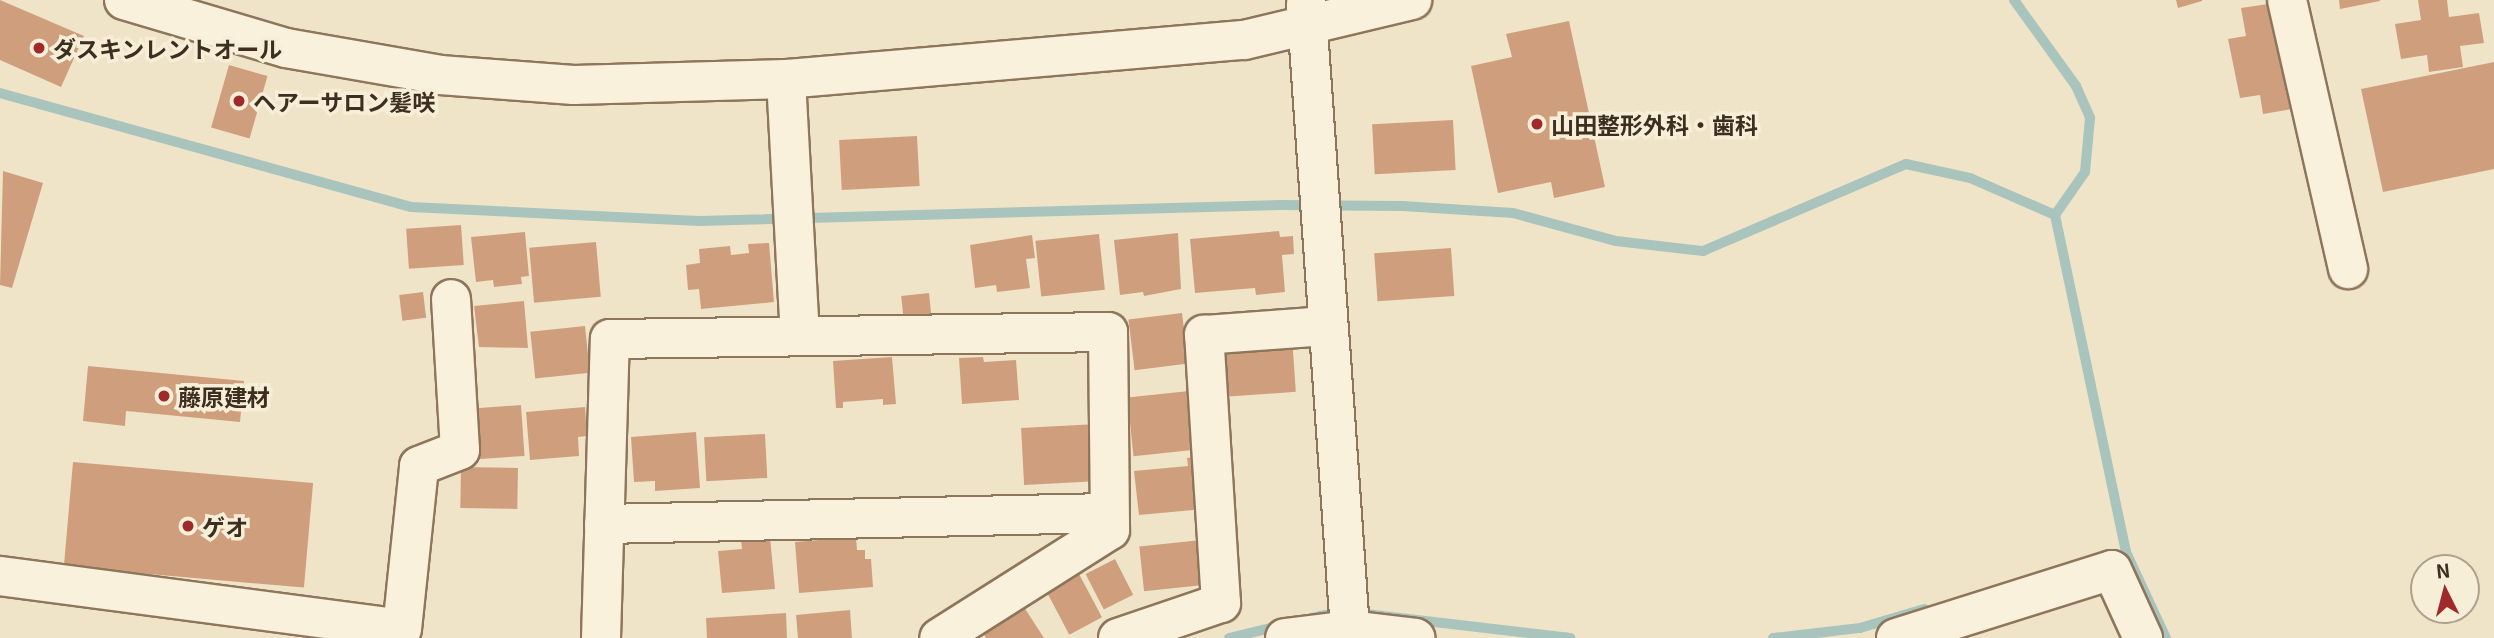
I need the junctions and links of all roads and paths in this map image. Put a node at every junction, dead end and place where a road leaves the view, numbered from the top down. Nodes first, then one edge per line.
1 (124, 0) edge
2 (1412, 0) edge
3 (2287, 0) edge
4 (1306, 13) edge
5 (786, 79) junction
6 (2348, 269) dead end
7 (451, 299) dead end
8 (1328, 326) junction
9 (800, 335) junction
10 (1109, 513) junction
11 (604, 524) junction
12 (0, 576) edge
13 (1349, 614) junction
14 (401, 633) edge
15 (601, 638) edge
16 (939, 638) edge
17 (1118, 638) edge
18 (1285, 638) edge
19 (1416, 638) edge
20 (1896, 638) edge
21 (2143, 638) edge

1 - 5 street
2 - 4 street
3 - 6 street
4 - 5 street
4 - 8 street
5 - 9 street
7 - 14 street
8 - 13 street
8 - 17 street
9 - 10 street
9 - 11 street
10 - 11 street
10 - 16 street
11 - 15 street
12 - 14 street
13 - 18 street
13 - 19 street
20 - 21 street

